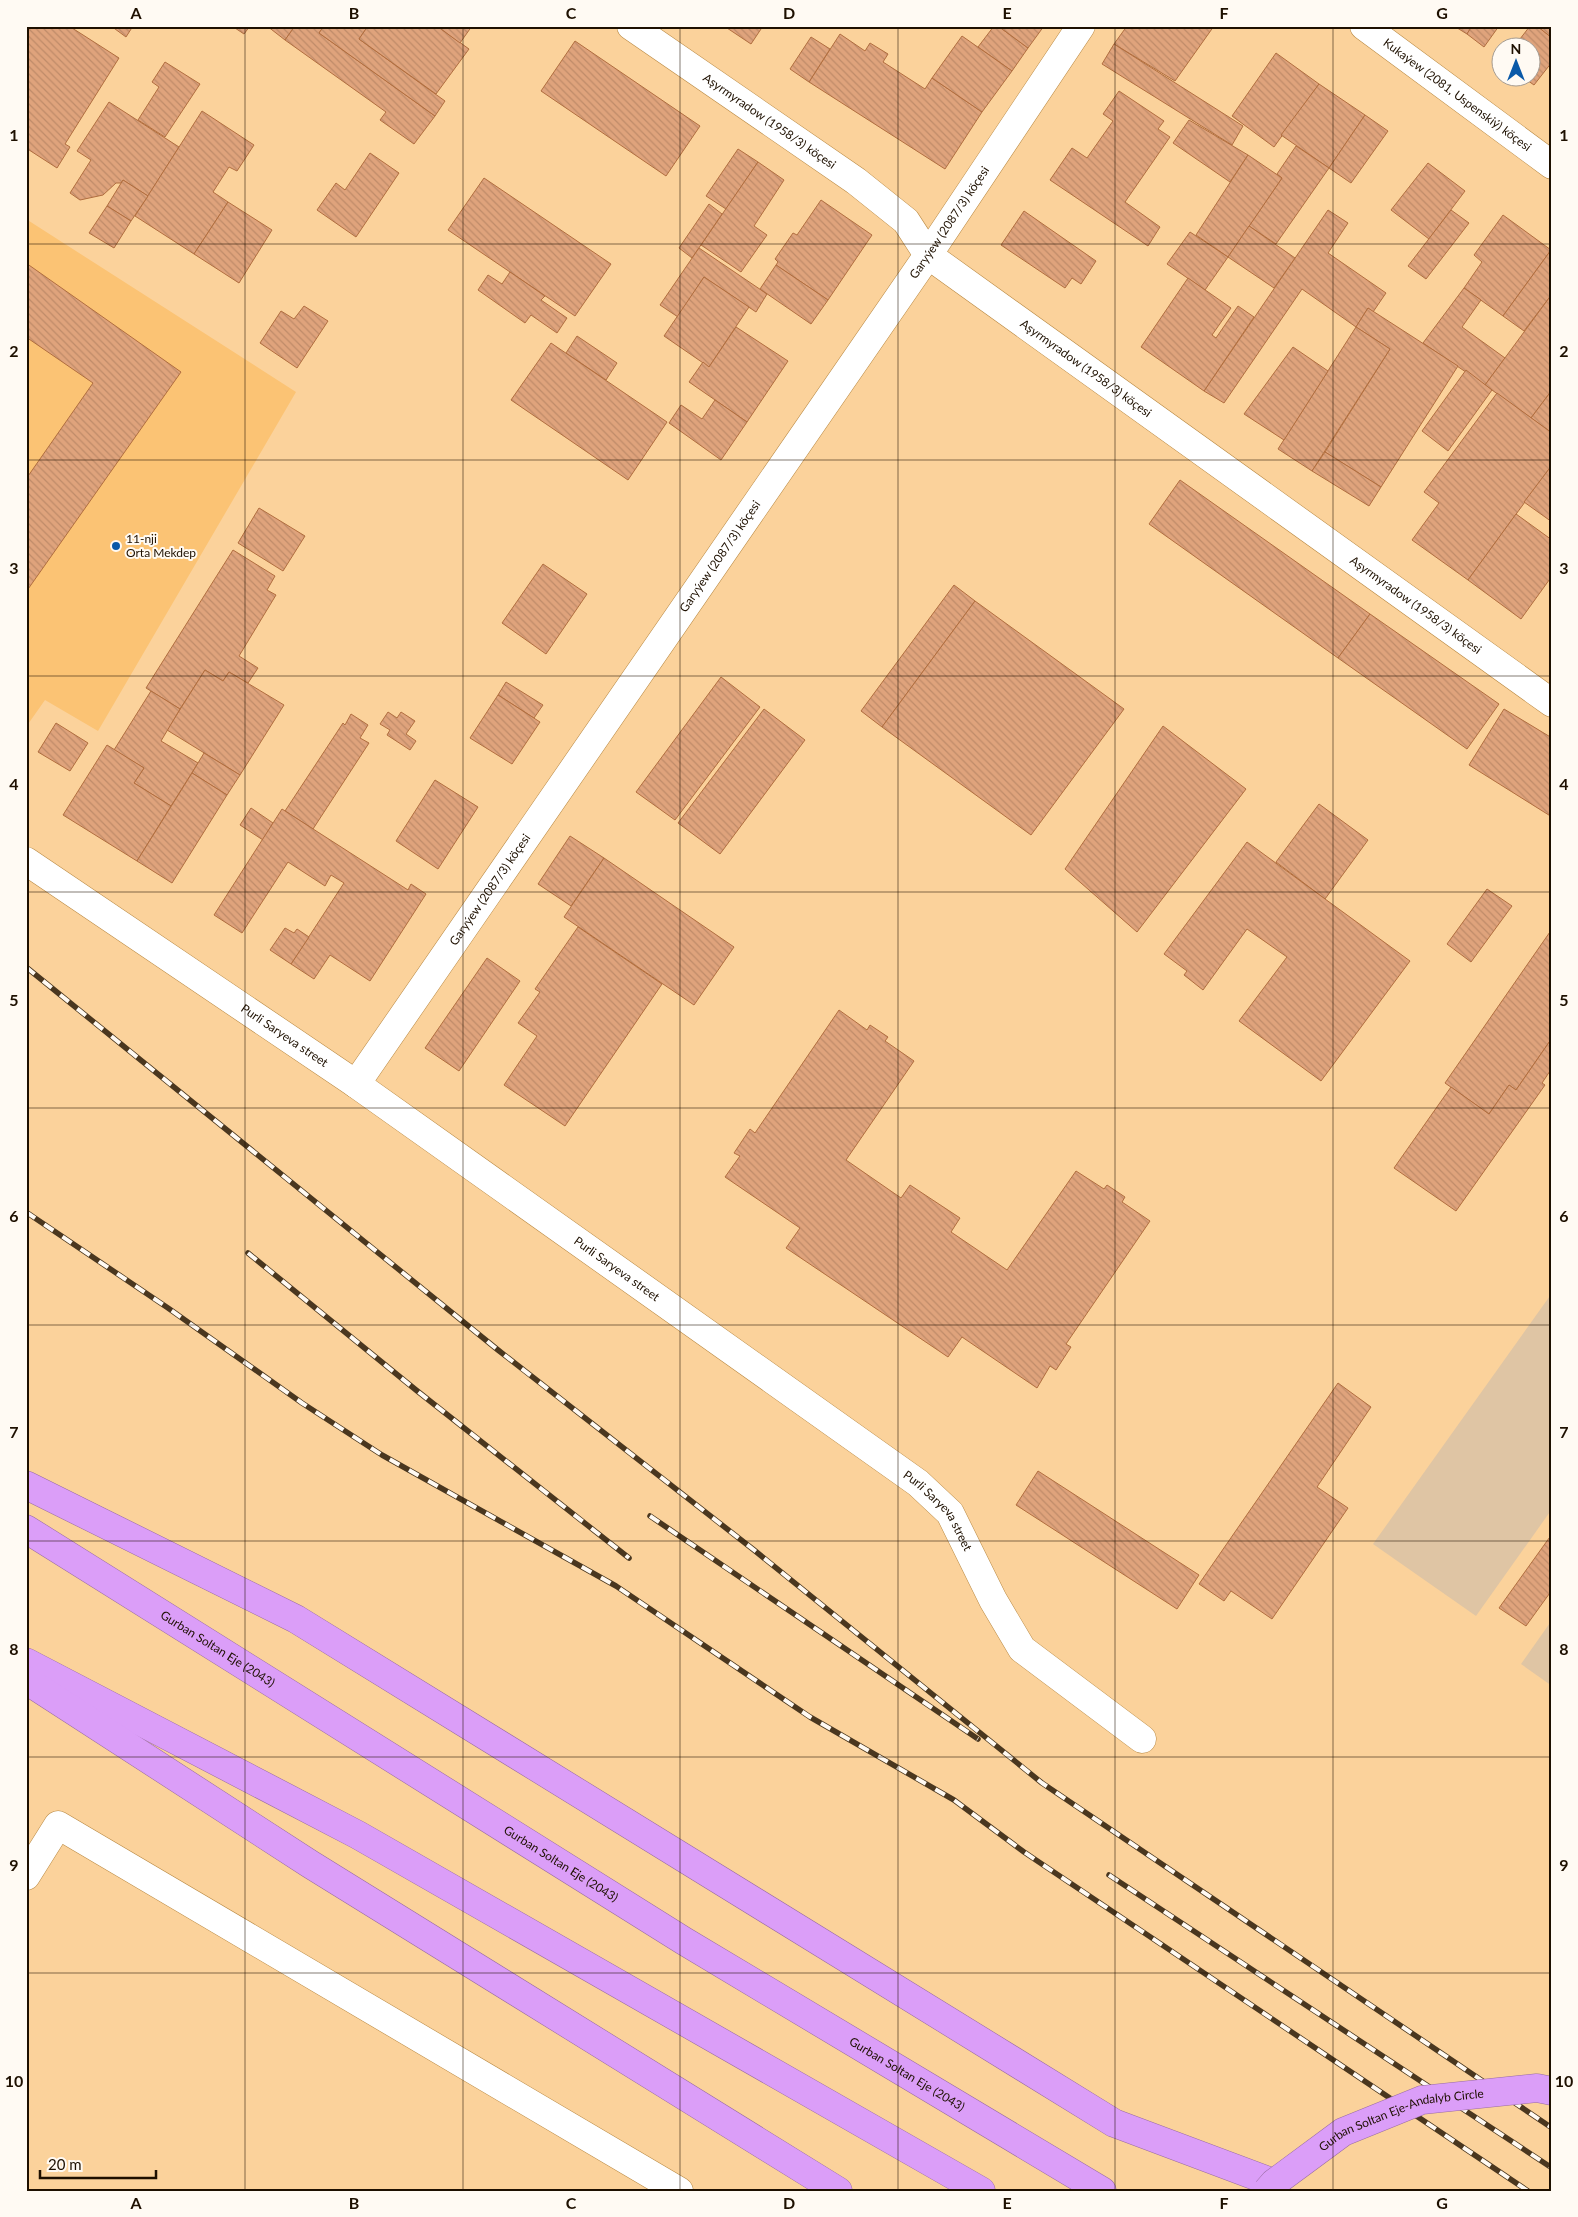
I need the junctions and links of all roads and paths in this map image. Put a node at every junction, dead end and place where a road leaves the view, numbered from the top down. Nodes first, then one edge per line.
1 (631, 26) edge
2 (1081, 26) edge
3 (1364, 26) edge
4 (1552, 165) edge
5 (928, 255) junction
6 (1552, 703) edge
7 (26, 861) edge
8 (356, 1084) junction
9 (26, 1485) edge
10 (26, 1528) edge
11 (26, 1662) edge
12 (26, 1680) edge
13 (1142, 1739) dead end
14 (26, 1876) edge
15 (1547, 2085) edge
16 (1271, 2187) edge
17 (679, 2191) edge
18 (838, 2191) edge
19 (981, 2191) edge
20 (1102, 2191) edge

1 - 5 street, Aşyrmyradow (1958/3) köçesi
2 - 5 street, Garyýew (2087/3) köçesi
3 - 4 street, Kukaýew (2081, Uspenskiý) köçesi
5 - 6 street, Aşyrmyradow (1958/3) köçesi
5 - 8 street, Garyýew (2087/3) köçesi
7 - 8 street, Purli Saryeva street
8 - 13 street, Purli Saryeva street
9 - 16 highway
10 - 20 highway, Gurban Soltan Eje (2043)
11 - 19 highway
12 - 18 highway
14 - 17 street
15 - 16 highway, Gurban Soltan Eje-Andalyb Circle, bridge

